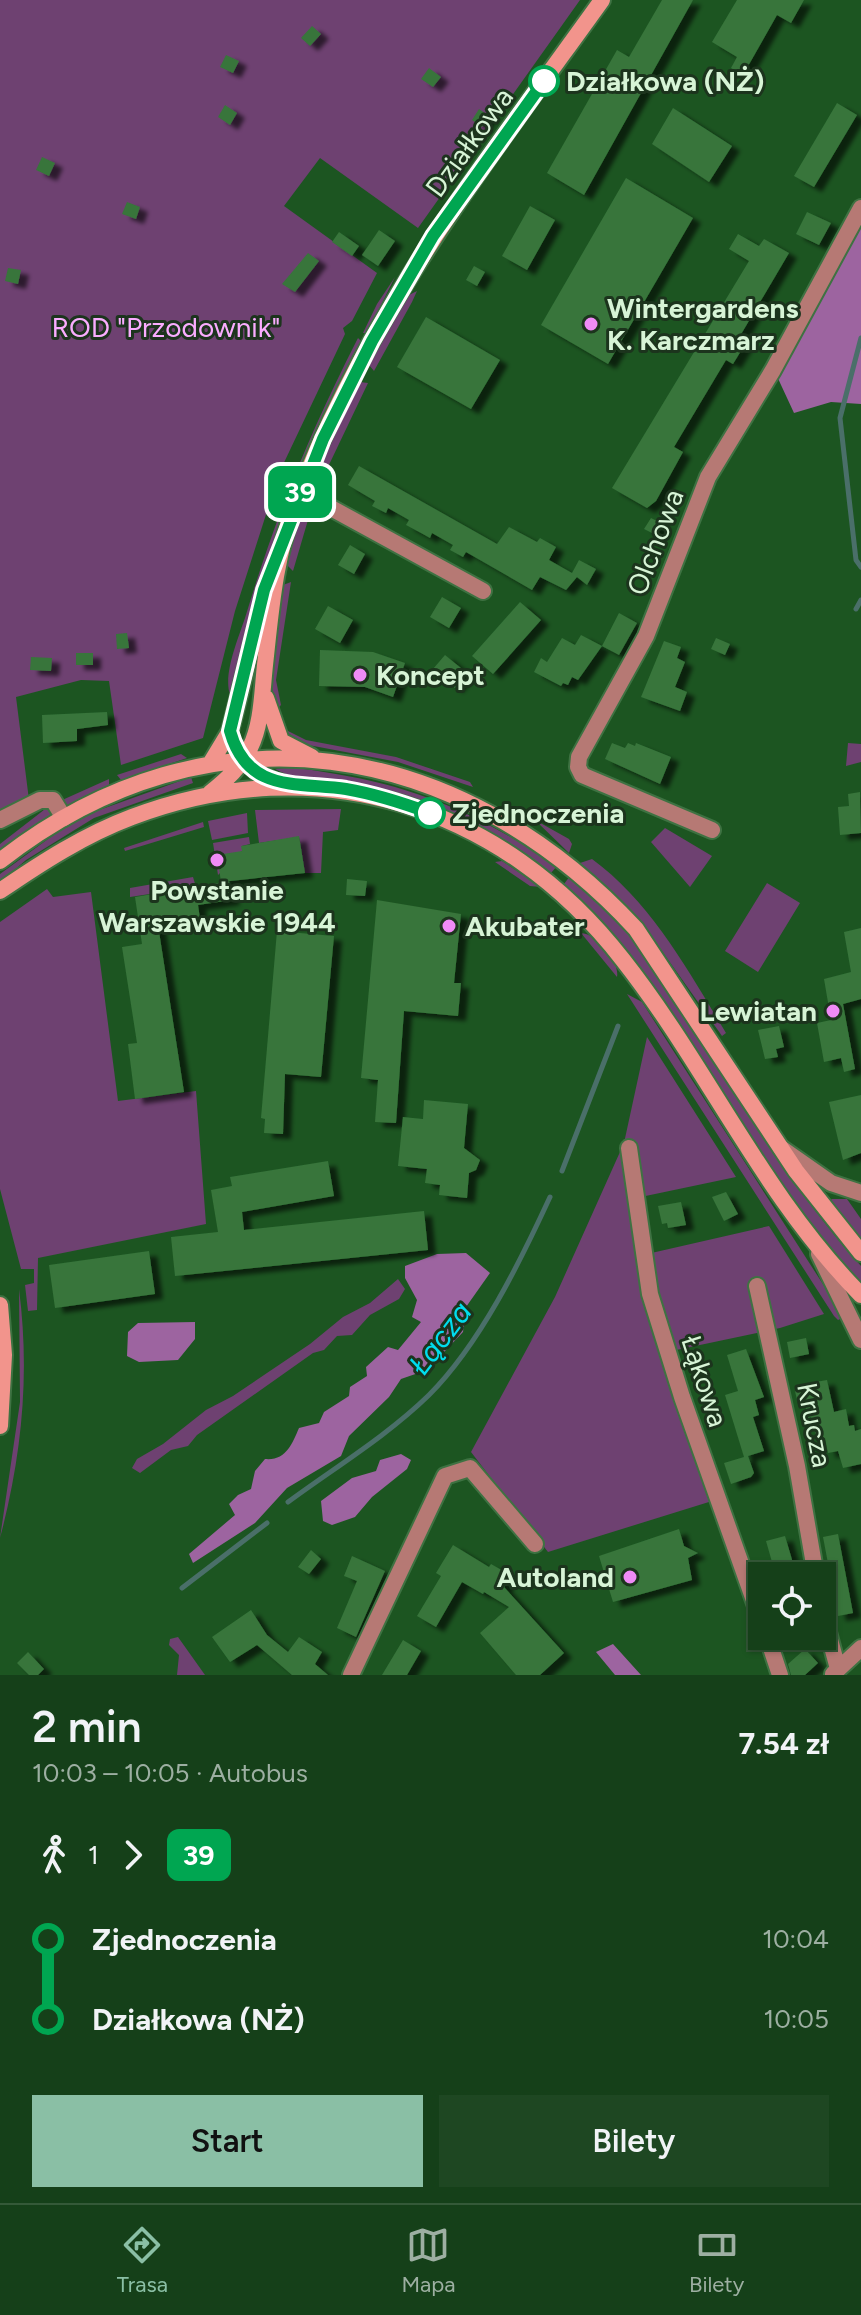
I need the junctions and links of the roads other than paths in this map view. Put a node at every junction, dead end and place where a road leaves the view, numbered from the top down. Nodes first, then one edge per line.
1 (602, 0) edge
2 (861, 208) edge
3 (300, 491) junction
4 (276, 565) junction
5 (483, 591) dead end
6 (263, 684) junction
7 (230, 731) junction
8 (244, 758) junction
9 (320, 760) junction
10 (210, 764) junction
11 (286, 786) junction
12 (208, 795) junction
13 (64, 818) junction
14 (0, 820) edge
15 (712, 830) dead end
16 (0, 861) edge
17 (0, 891) edge
18 (629, 1148) dead end
19 (781, 1148) junction
20 (861, 1193) edge
21 (808, 1236) junction
22 (861, 1253) edge
23 (757, 1286) dead end
24 (861, 1295) edge
25 (0, 1305) edge
26 (861, 1340) edge
27 (0, 1426) edge
28 (535, 1544) dead end
29 (814, 1562) edge
30 (748, 1582) edge
31 (861, 1648) edge
32 (772, 1650) edge
33 (830, 1650) edge
34 (835, 1672) edge
35 (351, 1675) edge
36 (780, 1675) edge

1 - 3 main road, Działkowa
2 - 15 street, Olchowa
3 - 4 main road, Działkowa
3 - 5 street
4 - 6 main road, Działkowa
4 - 7 main road, Działkowa
6 - 8 main road, Działkowa
6 - 9 main road
7 - 8 main road
7 - 10 main road, Działkowa
8 - 9 main road
8 - 10 main road
8 - 11 main road
8 - 12 main road, Działkowa
9 - 19 main road
10 - 13 main road
11 - 12 main road
11 - 21 main road
12 - 17 main road
13 - 14 street
13 - 16 main road
18 - 30 street, Łąkowa
19 - 20 street
19 - 22 main road
21 - 24 main road
21 - 26 street
23 - 29 street, Krucza
25 - 27 main road
28 - 35 street
31 - 34 street
32 - 36 street
33 - 34 street

